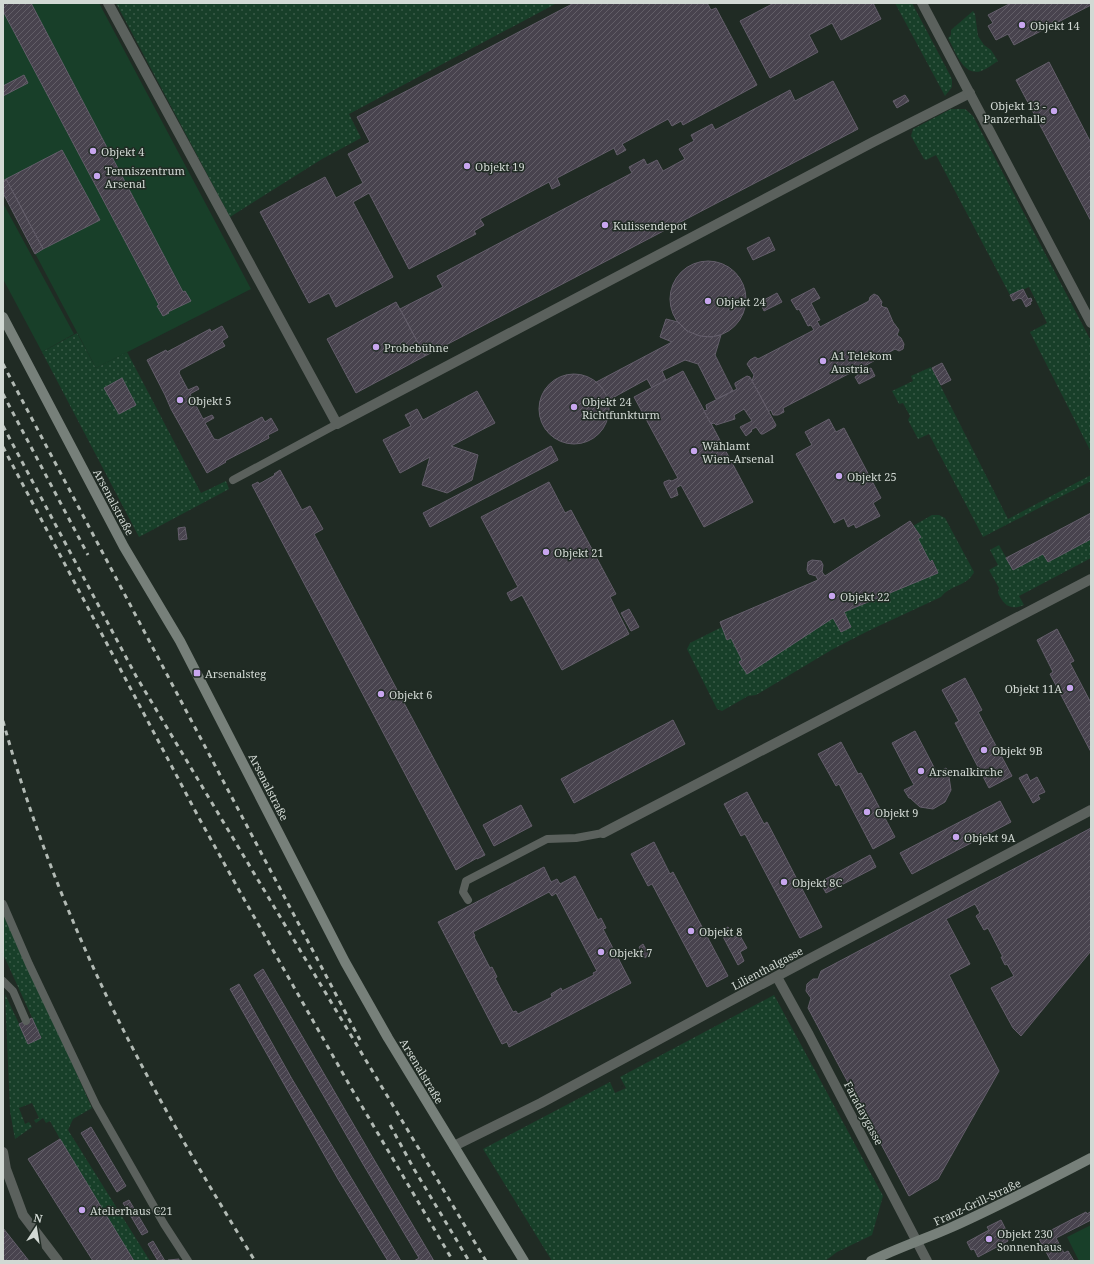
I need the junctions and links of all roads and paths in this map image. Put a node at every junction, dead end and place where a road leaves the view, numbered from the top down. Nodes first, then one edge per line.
1 (108, 3) edge
2 (922, 3) edge
3 (970, 92) junction
4 (3, 317) edge
5 (1091, 323) edge
6 (337, 424) junction
7 (233, 480) dead end
8 (1091, 579) edge
9 (1091, 810) edge
10 (603, 833) joint
11 (468, 900) dead end
12 (3, 904) edge
13 (777, 977) junction
14 (3, 981) edge
15 (26, 1021) dead end
16 (454, 1146) junction
17 (3, 1152) edge
18 (1091, 1158) edge
19 (4, 1170) edge
20 (917, 1241) junction
21 (58, 1261) edge
22 (188, 1261) edge
23 (524, 1261) edge
24 (871, 1261) edge
25 (927, 1261) edge

1 - 6 street
2 - 3 street
3 - 5 street
3 - 6 street
4 - 16 main road, Arsenalstraße
6 - 7 lane
8 - 10 street
9 - 13 street, Lilienthalgasse
10 - 11 lane
12 - 22 lane
13 - 16 street, Lilienthalgasse
13 - 20 street, Faradaygasse
14 - 15 lane
16 - 23 main road, Arsenalstraße
17 - 19 street
18 - 20 main road, Franz-Grill-Straße
19 - 21 street
20 - 24 main road, Franz-Grill-Straße
20 - 25 street, Faradaygasse

